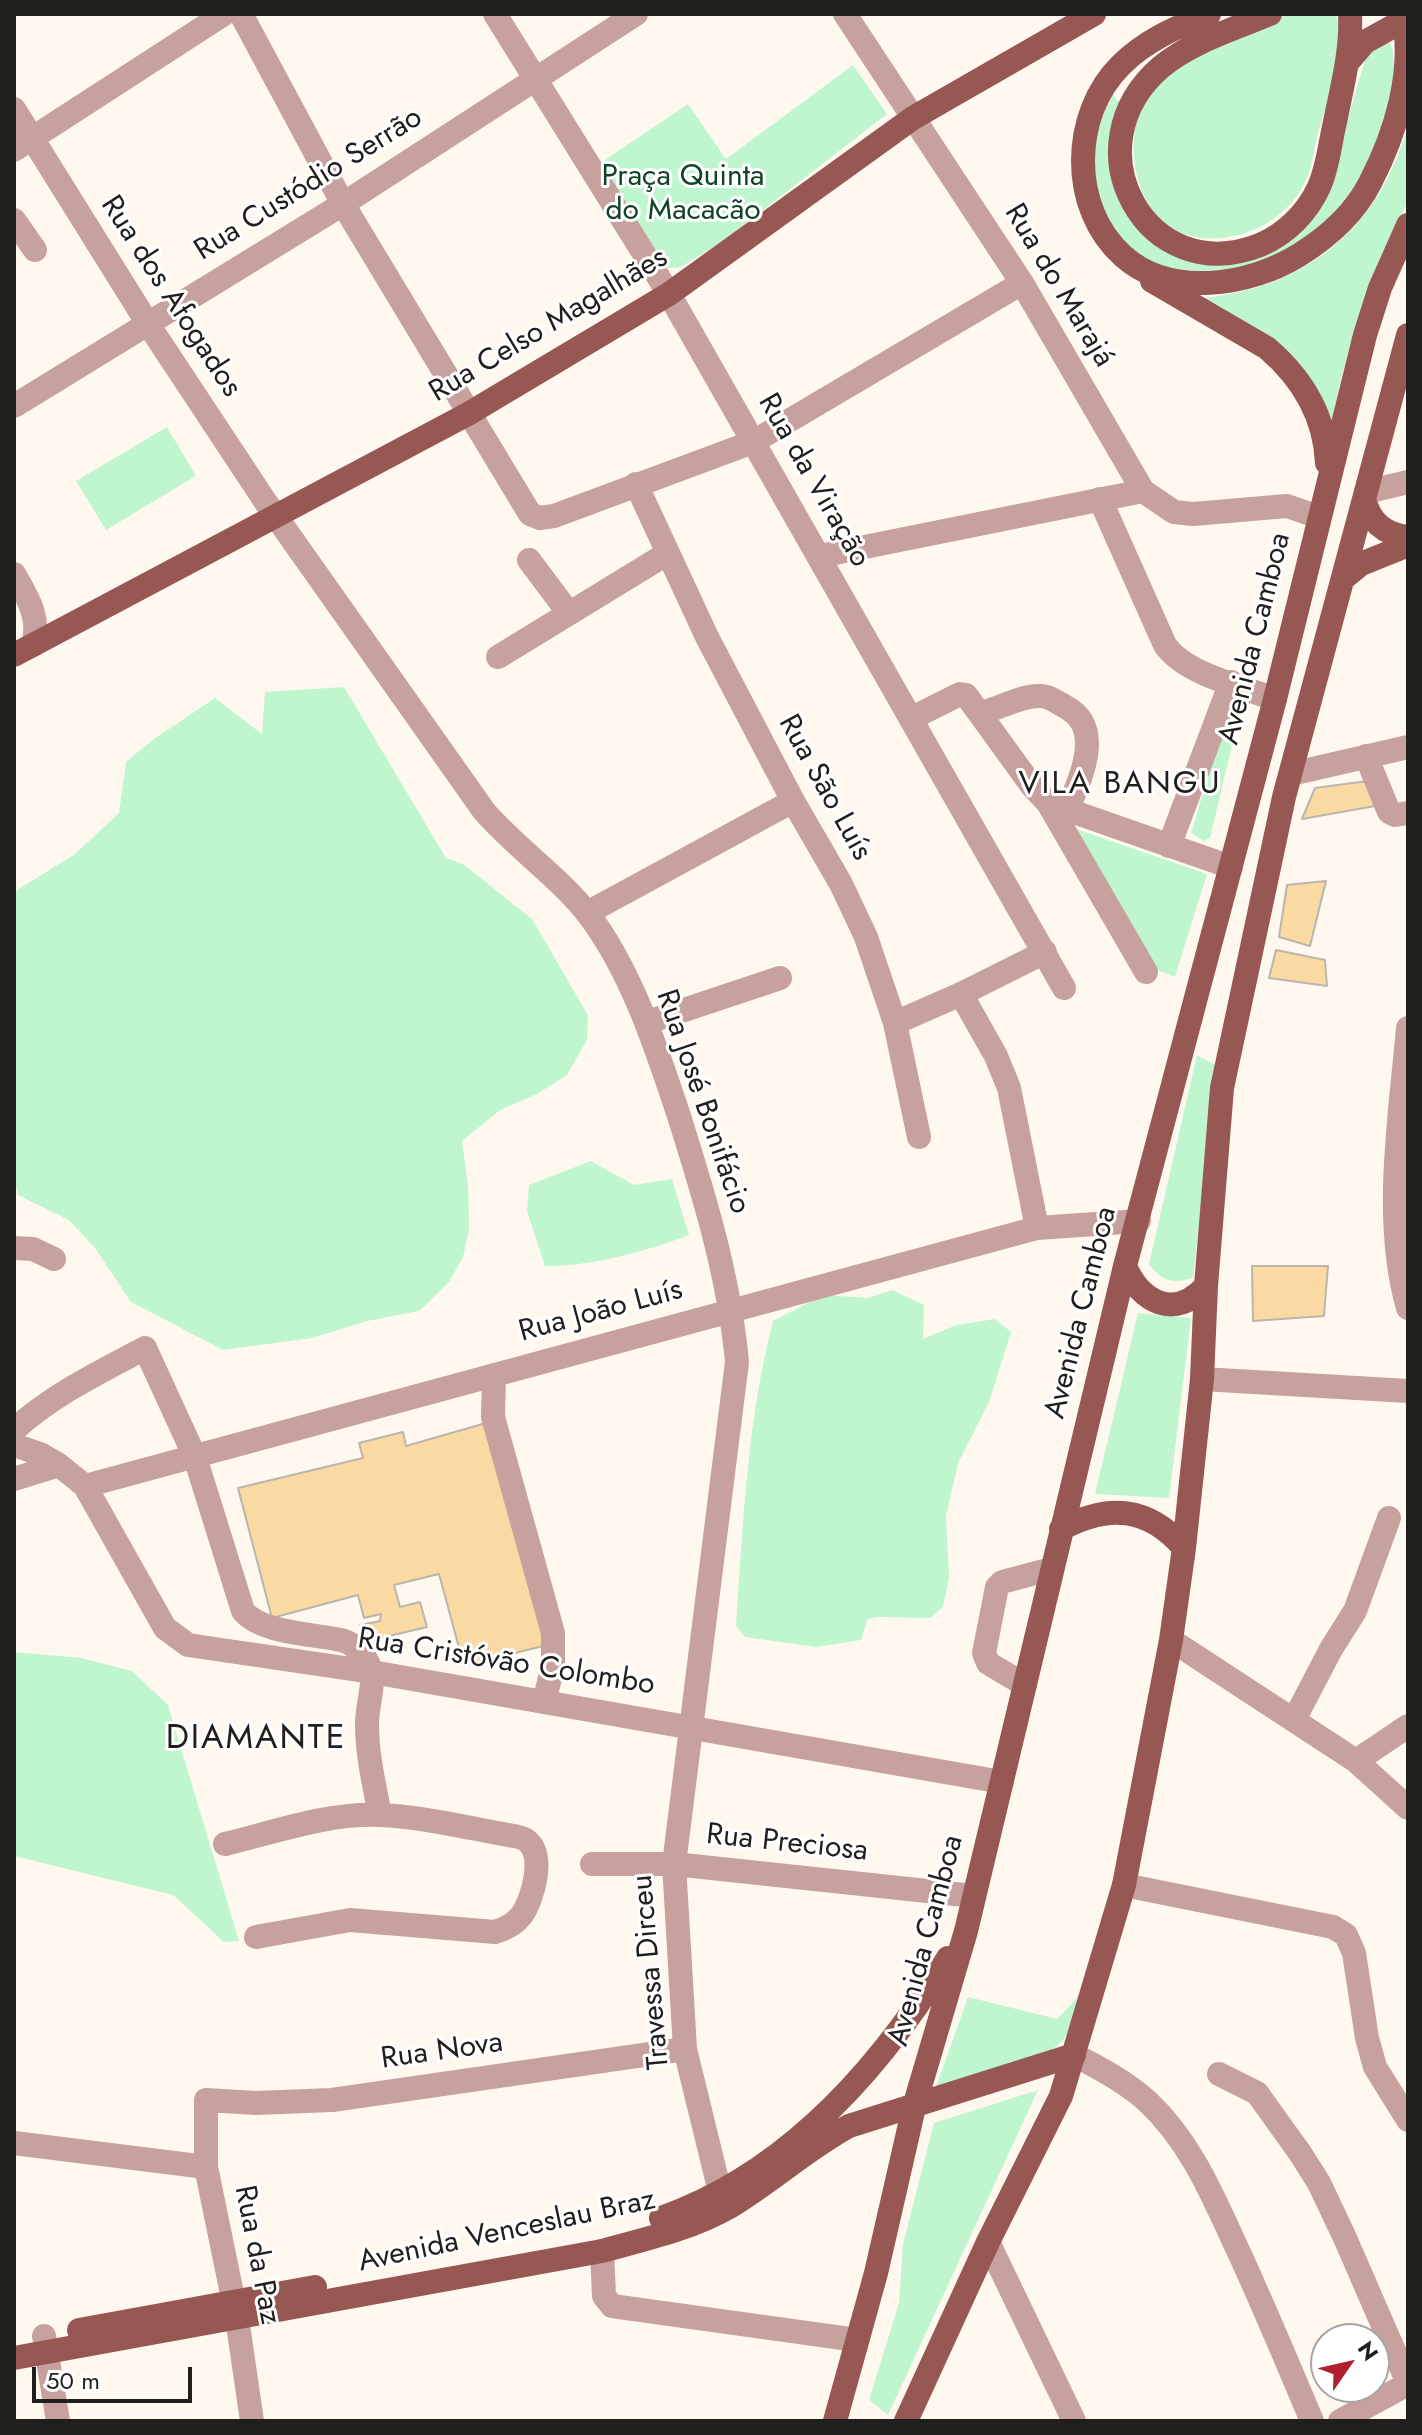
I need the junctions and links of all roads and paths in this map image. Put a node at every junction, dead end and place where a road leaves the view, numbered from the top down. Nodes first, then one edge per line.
1 (224, 14) edge
2 (241, 14) edge
3 (495, 14) edge
4 (636, 14) edge
5 (845, 14) edge
6 (1094, 14) edge
7 (1209, 14) edge
8 (1270, 14) edge
9 (1350, 14) edge
10 (1405, 17) edge
11 (1347, 63) junction
12 (533, 80) junction
13 (14, 109) edge
14 (913, 118) junction
15 (23, 145) edge
16 (343, 204) junction
17 (15, 222) edge
18 (1408, 225) edge
19 (35, 250) dead end
20 (1123, 256) junction
21 (1022, 283) junction
22 (669, 294) junction
23 (148, 324) junction
24 (1405, 352) edge
25 (14, 406) edge
26 (468, 414) junction
27 (753, 442) junction
28 (1327, 482) junction
29 (1408, 482) edge
30 (636, 484) junction
31 (1143, 491) junction
32 (1365, 496) junction
33 (1100, 499) junction
34 (1319, 517) junction
35 (276, 518) junction
36 (1408, 537) edge
37 (1408, 545) edge
38 (668, 553) junction
39 (820, 556) junction
40 (529, 560) dead end
41 (14, 574) edge
42 (1344, 578) junction
43 (568, 612) junction
44 (24, 650) edge
45 (498, 657) dead end
46 (1231, 682) junction
47 (1275, 699) junction
48 (981, 713) junction
49 (912, 718) junction
50 (1408, 747) edge
51 (1366, 756) junction
52 (1291, 774) junction
53 (793, 801) junction
54 (1057, 807) junction
55 (1408, 813) edge
56 (1169, 846) junction
57 (1231, 867) junction
58 (587, 913) junction
59 (1045, 952) junction
60 (1146, 972) dead end
61 (780, 978) dead end
62 (1064, 988) dead end
63 (961, 994) junction
64 (648, 1022) junction
65 (895, 1023) junction
66 (1407, 1042) edge
67 (919, 1137) dead end
68 (1139, 1221) junction
69 (1037, 1228) junction
70 (14, 1248) edge
71 (54, 1259) dead end
72 (1125, 1266) junction
73 (1206, 1286) junction
74 (1408, 1308) edge
75 (732, 1310) junction
76 (494, 1375) junction
77 (1202, 1379) junction
78 (1408, 1391) edge
79 (14, 1430) edge
80 (14, 1445) edge
81 (195, 1457) junction
82 (59, 1465) junction
83 (14, 1479) edge
84 (85, 1486) junction
85 (1389, 1518) dead end
86 (1061, 1529) junction
87 (1184, 1548) junction
88 (1051, 1569) junction
89 (1171, 1640) junction
90 (372, 1672) junction
91 (1025, 1685) junction
92 (544, 1702) junction
93 (1294, 1720) junction
94 (1408, 1726) edge
95 (693, 1727) junction
96 (1356, 1761) junction
97 (1002, 1782) junction
98 (1408, 1808) edge
99 (380, 1815) junction
100 (225, 1844) dead end
101 (592, 1864) dead end
102 (674, 1864) junction
103 (1124, 1885) junction
104 (974, 1896) junction
105 (966, 1931) junction
106 (256, 1937) dead end
107 (685, 2049) junction
108 (1074, 2055) junction
109 (1219, 2074) dead end
110 (206, 2100) joint
111 (914, 2107) junction
112 (1408, 2120) edge
113 (14, 2143) edge
114 (206, 2167) junction
115 (726, 2199) junction
116 (988, 2242) junction
117 (602, 2251) junction
118 (876, 2273) junction
119 (235, 2310) junction
120 (857, 2340) junction
121 (14, 2341) edge
122 (45, 2345) junction
123 (14, 2358) edge
124 (1408, 2383) edge
125 (58, 2421) edge
126 (252, 2421) edge
127 (835, 2421) edge
128 (854, 2421) edge
129 (906, 2421) edge
130 (1074, 2421) edge
131 (1312, 2421) edge
132 (1340, 2421) edge

1 - 15 street
2 - 16 street
3 - 12 street, Rua da Viração
4 - 12 street, Rua Custódio Serrão
5 - 14 street, Rua do Marajá
6 - 14 main road, Rua Celso Magalhães
7 - 20 main road
8 - 11 main road
9 - 11 main road
10 - 11 main road
10 - 20 main road
12 - 16 street, Rua Custódio Serrão
12 - 22 street, Rua da Viração
13 - 15 street, Rua dos Afogados
14 - 21 street, Rua do Marajá
14 - 22 main road, Rua Celso Magalhães
15 - 23 street, Rua dos Afogados
16 - 23 street, Rua Custódio Serrão
16 - 26 street
17 - 19 street
18 - 28 main road, Avenida Camboa
20 - 28 main road
21 - 27 street
21 - 31 street, Rua do Marajá
22 - 26 main road, Rua Celso Magalhães
22 - 27 street, Rua da Viração
23 - 25 street, Rua Custódio Serrão
23 - 35 street, Rua dos Afogados
24 - 32 main road
26 - 30 street
26 - 35 main road, Rua Celso Magalhães
27 - 30 street
27 - 39 street, Rua da Viração
28 - 34 main road, Avenida Camboa
29 - 32 street
30 - 38 street, Rua São Luís
31 - 33 street
31 - 34 street
32 - 36 main road
32 - 42 main road
33 - 39 street
33 - 46 street
34 - 47 main road, Avenida Camboa
35 - 44 main road, Rua Celso Magalhães
35 - 58 street, Rua José Bonifácio
37 - 42 main road
38 - 43 street
38 - 53 street, Rua São Luís
39 - 49 street, Rua da Viração
40 - 43 street
41 - 44 street
42 - 52 main road
43 - 45 street
46 - 47 street
46 - 56 street
47 - 57 main road, Avenida Camboa
48 - 49 street
48 - 54 street
48 - 54 street
49 - 59 street, Rua da Viração
50 - 51 street
51 - 52 street
51 - 55 street
52 - 73 main road
53 - 58 street
53 - 65 street, Rua São Luís
54 - 56 street
54 - 60 street
56 - 57 street
57 - 68 main road, Avenida Camboa
58 - 64 street, Rua José Bonifácio
59 - 62 street, Rua da Viração
59 - 63 street
61 - 64 street
63 - 65 street
63 - 69 street
64 - 75 street, Rua José Bonifácio
65 - 67 street, Rua São Luís
66 - 74 street
68 - 69 street, Rua João Luís
68 - 72 main road, Avenida Camboa
69 - 75 street, Rua João Luís
70 - 71 street
72 - 73 main road
72 - 86 main road, Avenida Camboa
73 - 77 main road
75 - 76 street, Rua João Luís
75 - 95 street, Rua José Bonifácio
76 - 81 street, Rua João Luís
76 - 92 street
77 - 78 street
77 - 87 main road
79 - 81 street
80 - 82 street
81 - 84 street, Rua João Luís
81 - 90 street
82 - 83 street
82 - 84 street
84 - 90 street, Rua Cristóvão Colombo
85 - 93 street
86 - 87 main road
86 - 88 main road, Avenida Camboa
87 - 89 main road
88 - 91 main road, Avenida Camboa
88 - 91 street
89 - 93 street
89 - 103 main road
90 - 92 street, Rua Cristóvão Colombo
90 - 99 street
91 - 97 main road, Avenida Camboa
92 - 95 street, Rua Cristóvão Colombo
93 - 96 street
94 - 96 street
95 - 97 street, Rua Cristóvão Colombo
95 - 102 street, Travessa Dirceu
96 - 98 street
97 - 104 main road, Avenida Camboa
99 - 100 street
99 - 106 street
101 - 102 street, Rua Preciosa
102 - 104 street, Rua Preciosa
102 - 107 street, Travessa Dirceu
103 - 108 main road
103 - 112 street
104 - 105 main road, Avenida Camboa
105 - 111 main road, Avenida Camboa
105 - 115 main road, Avenida Venceslau Braz
107 - 110 street, Rua Nova
107 - 115 street, Travessa Dirceu
108 - 111 main road, Avenida Venceslau Braz
108 - 116 main road
108 - 131 street
109 - 124 street
110 - 114 street, Rua da Paz
111 - 115 main road, Avenida Venceslau Braz
111 - 118 main road, Avenida Camboa
113 - 114 street
114 - 119 street, Rua da Paz
115 - 117 main road, Avenida Venceslau Braz
115 - 119 main road, Avenida Venceslau Braz
116 - 129 main road
116 - 130 street
117 - 119 main road, Avenida Venceslau Braz
117 - 120 street
118 - 120 main road, Avenida Camboa
118 - 128 main road
119 - 122 main road, Avenida Venceslau Braz
119 - 126 street, Rua da Paz
120 - 127 main road, Avenida Camboa
121 - 122 main road, Avenida Venceslau Braz
122 - 123 main road, Avenida Venceslau Braz
122 - 125 street
124 - 132 street

